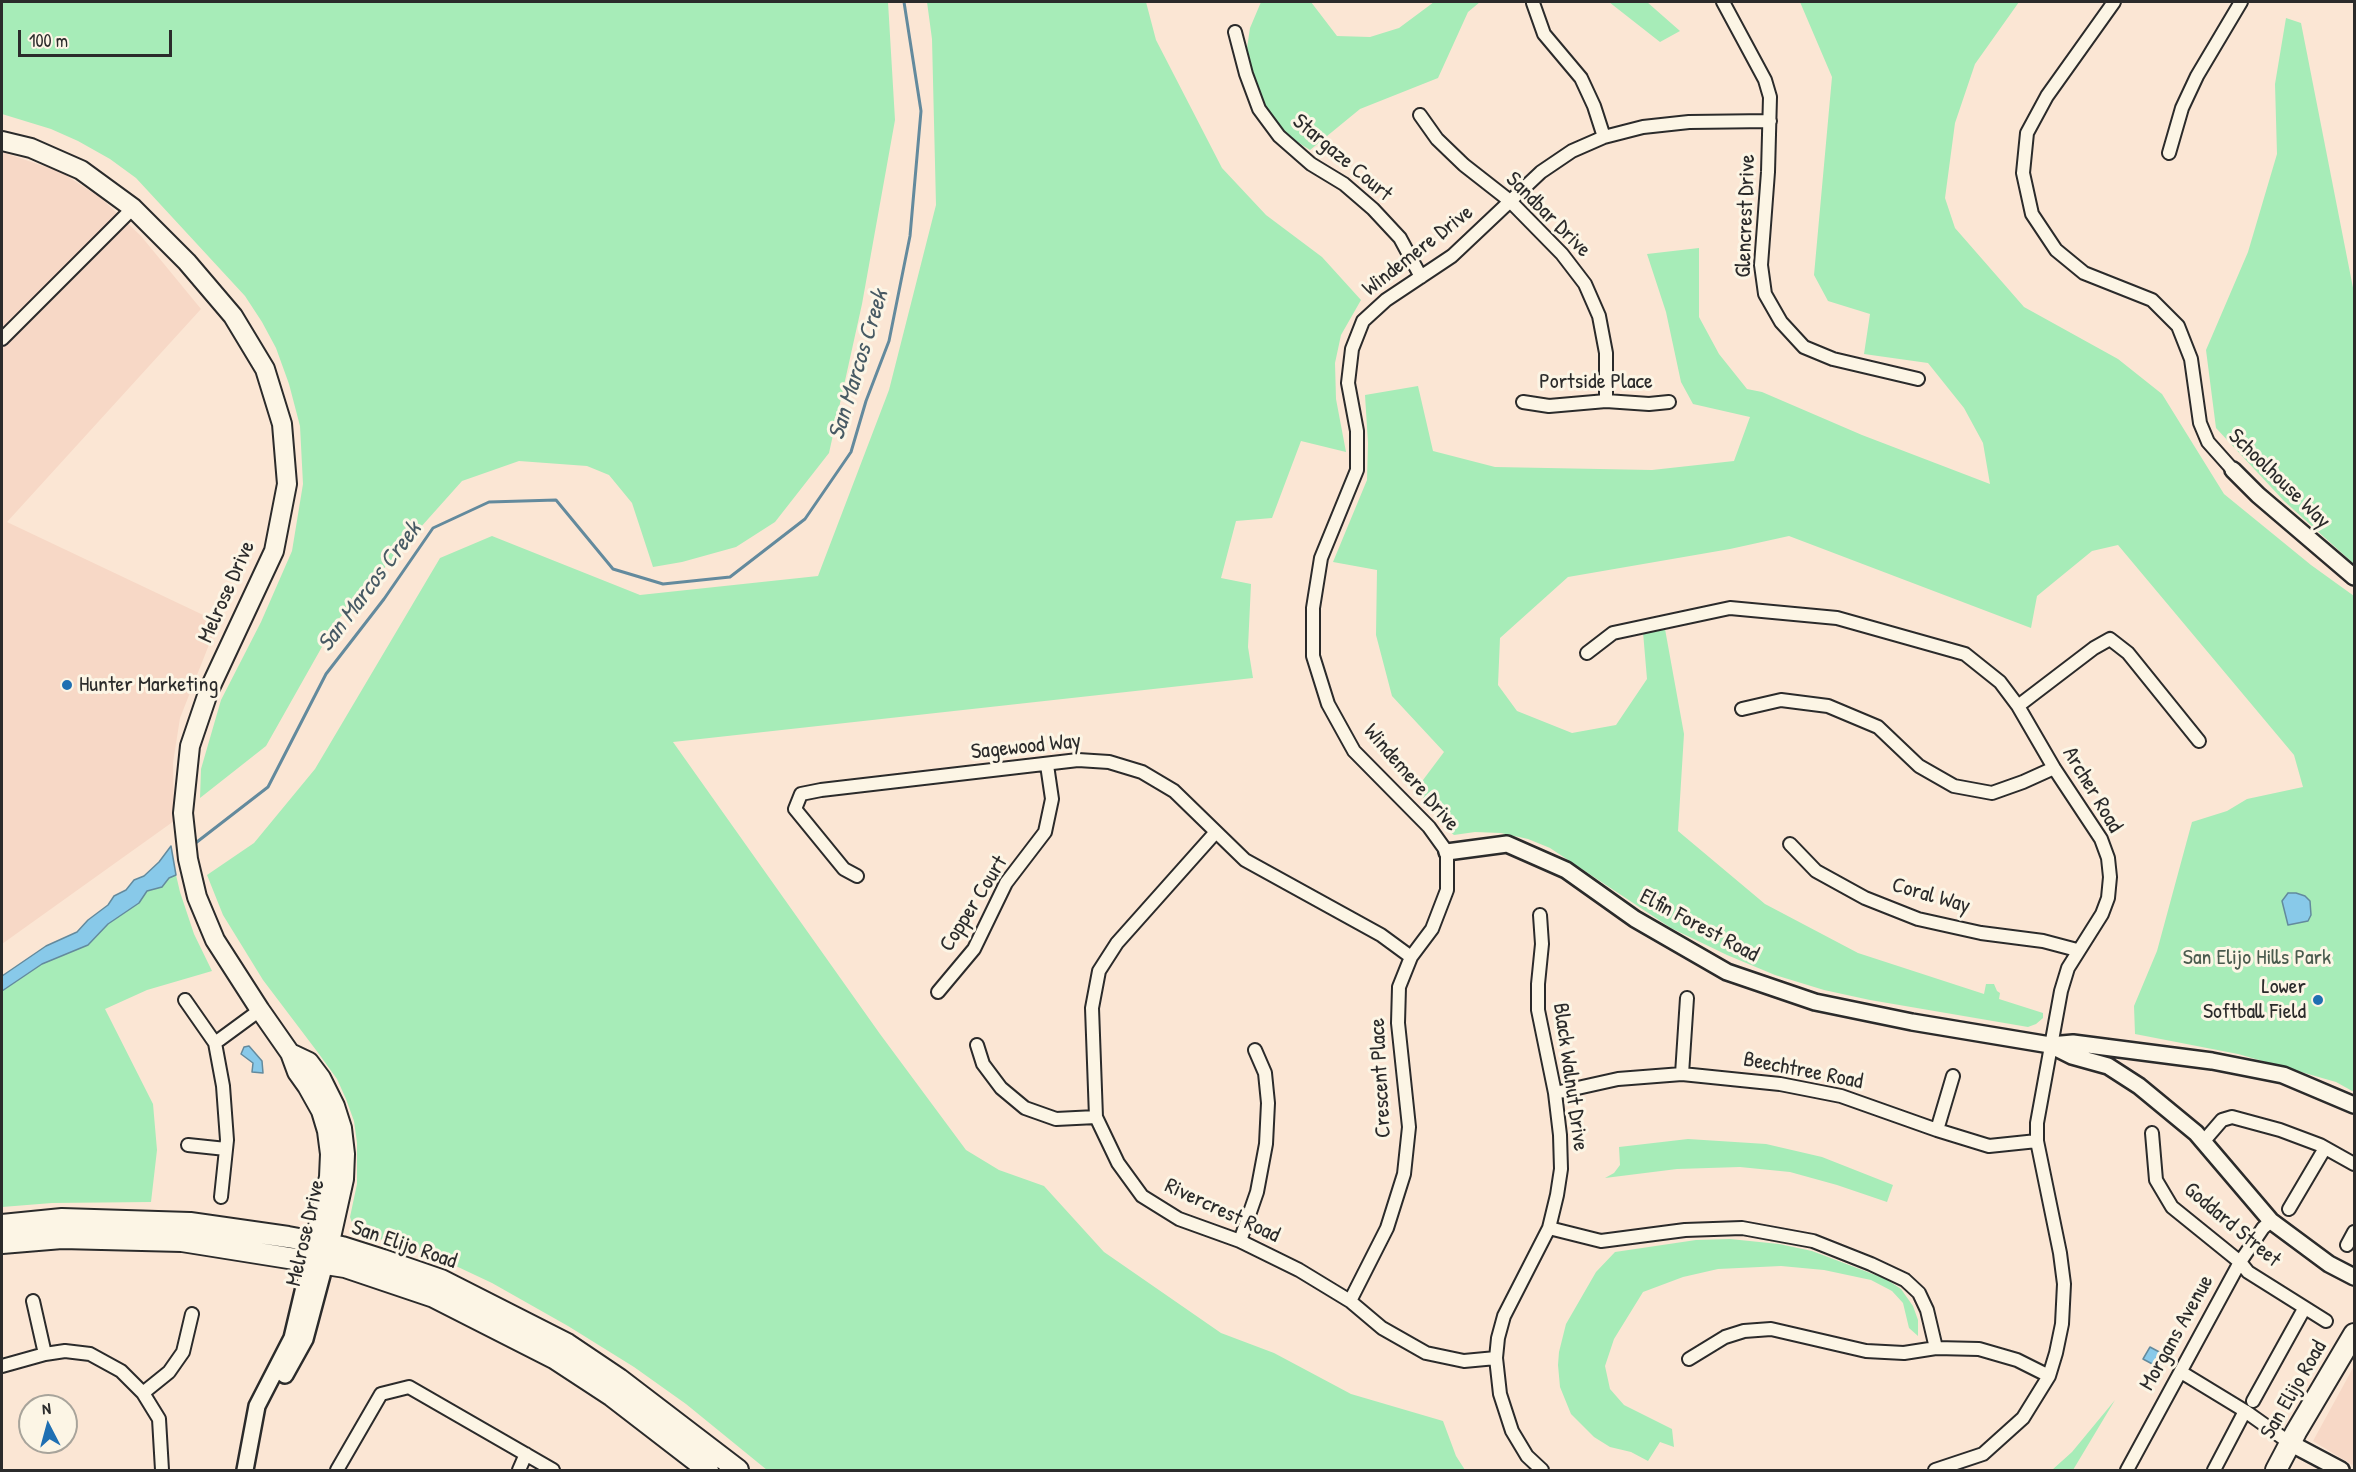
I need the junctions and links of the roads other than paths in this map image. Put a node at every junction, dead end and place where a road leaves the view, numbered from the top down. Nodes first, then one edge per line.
1 (1723, 2) edge
2 (2115, 2) edge
3 (2241, 2) edge
4 (1533, 3) edge
5 (1235, 32) dead end
6 (1420, 115) dead end
7 (1770, 120) junction
8 (1604, 137) junction
9 (2, 141) edge
10 (2169, 153) dead end
11 (1510, 201) junction
12 (133, 208) junction
13 (1421, 277) junction
14 (2, 339) edge
15 (1918, 379) dead end
16 (1606, 401) junction
17 (1523, 402) dead end
18 (1670, 402) dead end
19 (2233, 470) joint
20 (2355, 577) edge
21 (1587, 653) dead end
22 (2018, 706) junction
23 (1742, 709) dead end
24 (2199, 741) dead end
25 (1047, 765) junction
26 (2054, 768) junction
27 (1215, 833) junction
28 (1790, 844) dead end
29 (1447, 852) junction
30 (857, 876) dead end
31 (1540, 915) dead end
32 (2077, 950) junction
33 (1411, 957) junction
34 (938, 992) dead end
35 (1687, 998) dead end
36 (185, 1000) dead end
37 (260, 1011) junction
38 (215, 1043) junction
39 (977, 1045) dead end
40 (2050, 1045) junction
41 (1255, 1050) dead end
42 (1682, 1074) junction
43 (1953, 1076) dead end
44 (1555, 1093) junction
45 (2355, 1105) edge
46 (1096, 1118) junction
47 (1937, 1130) junction
48 (2152, 1133) dead end
49 (2037, 1141) junction
50 (2204, 1142) junction
51 (188, 1145) dead end
52 (2325, 1148) junction
53 (226, 1149) junction
54 (2355, 1164) edge
55 (220, 1197) dead end
56 (2289, 1209) dead end
57 (2271, 1221) junction
58 (2, 1225) edge
59 (1549, 1228) junction
60 (2355, 1232) edge
61 (1240, 1241) junction
62 (2, 1243) edge
63 (2347, 1245) dead end
64 (320, 1254) junction
65 (2240, 1262) junction
66 (2355, 1277) edge
67 (33, 1301) dead end
68 (1350, 1301) junction
69 (2304, 1309) junction
70 (192, 1314) dead end
71 (2326, 1322) dead end
72 (2355, 1334) edge
73 (1936, 1348) junction
74 (45, 1354) junction
75 (1496, 1358) junction
76 (1689, 1359) dead end
77 (2, 1366) edge
78 (2181, 1372) junction
79 (2049, 1376) junction
80 (143, 1393) junction
81 (2253, 1401) dead end
82 (2245, 1411) junction
83 (254, 1429) junction
84 (2290, 1443) junction
85 (526, 1454) junction
86 (2333, 1468) edge
87 (162, 1470) edge
88 (245, 1470) edge
89 (337, 1470) edge
90 (519, 1470) edge
91 (553, 1470) edge
92 (708, 1470) edge
93 (738, 1470) edge
94 (1542, 1470) edge
95 (1935, 1470) edge
96 (2127, 1470) edge
97 (2214, 1470) edge
98 (2276, 1470) edge

1 - 7 street, Glencrest Drive
2 - 19 street, Schoolhouse Way
3 - 10 street
4 - 8 street
5 - 13 street, Stargaze Court
6 - 11 street, Sandbar Drive
7 - 8 street, Windemere Drive
7 - 15 street, Glencrest Drive
8 - 11 street, Windemere Drive
9 - 12 main road, Melrose Drive
11 - 13 street, Windemere Drive
11 - 16 street, Sandbar Drive
12 - 14 street
12 - 37 main road, Melrose Drive
13 - 29 street, Windemere Drive
16 - 17 street, Portside Place
16 - 18 street, Portside Place
19 - 20 street, Schoolhouse Way
21 - 22 street, Archer Road
22 - 24 street
22 - 26 street, Archer Road
23 - 26 street
25 - 27 street, Sagewood Way
25 - 30 street, Sagewood Way
25 - 34 street, Copper Court
26 - 32 street, Archer Road
27 - 33 street, Sagewood Way
27 - 46 street, Rivercrest Road
28 - 32 street, Coral Way
29 - 33 street, Crescent Place
29 - 40 street, Elfin Forest Road
31 - 44 street, Black Walnut Drive
32 - 40 street, Archer Road
33 - 68 street, Crescent Place
35 - 42 street
36 - 38 street
37 - 38 street
37 - 64 main road, Melrose Drive
38 - 53 street
39 - 46 street
40 - 45 street
40 - 49 street, Archer Road
40 - 50 street
41 - 61 street
42 - 44 street, Beechtree Road
42 - 47 street, Beechtree Road
43 - 47 street
44 - 59 street, Black Walnut Drive
46 - 61 street, Rivercrest Road
47 - 49 street, Beechtree Road
48 - 65 street, Goddard Street
49 - 79 street, Archer Road
50 - 52 street
50 - 57 street
51 - 53 street
52 - 54 street
52 - 56 street
53 - 55 street
57 - 65 street, Morgans Avenue
57 - 66 street
58 - 64 main road, San Elijo Road
59 - 73 street
59 - 75 street, Black Walnut Drive
60 - 63 street
61 - 68 street, Rivercrest Road
62 - 64 main road, San Elijo Road
64 - 83 street
64 - 83 street, Melrose Drive
64 - 92 main road, San Elijo Road
64 - 93 main road, San Elijo Road
65 - 69 street, Goddard Street
65 - 78 street, Morgans Avenue
67 - 74 street
68 - 75 street, Rivercrest Road
69 - 71 street, Goddard Street
69 - 81 street
70 - 80 street
72 - 84 main road, San Elijo Road
73 - 76 street
73 - 79 street
74 - 77 street
74 - 80 street
75 - 94 street, Black Walnut Drive
78 - 82 street
78 - 96 street, Morgans Avenue
79 - 95 street, Archer Road
80 - 87 street
82 - 84 street
82 - 97 street
83 - 88 street
84 - 86 street
84 - 98 main road, San Elijo Road
85 - 89 street
85 - 90 street
85 - 91 street

